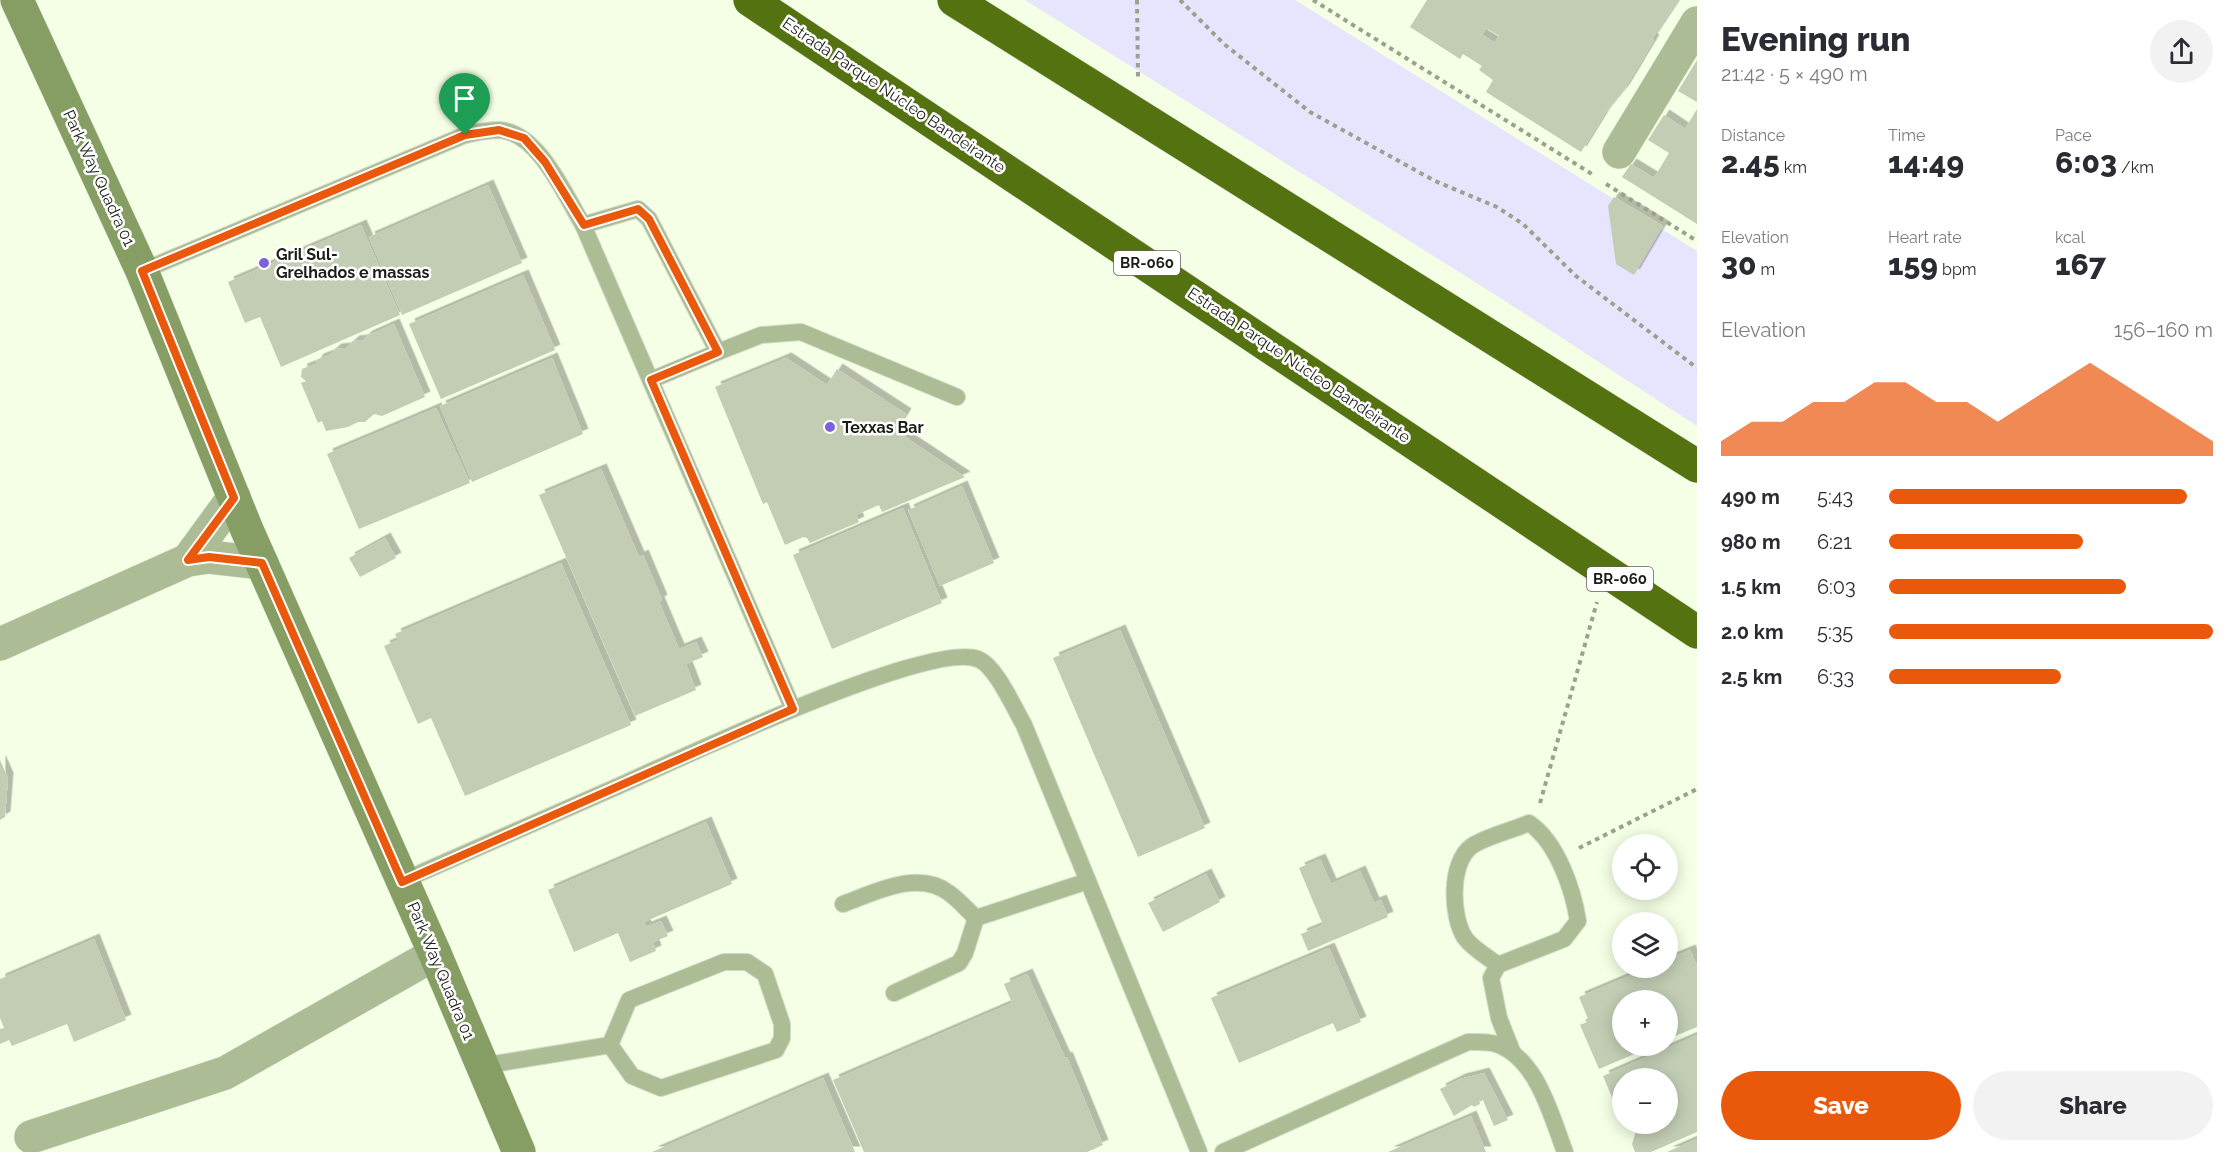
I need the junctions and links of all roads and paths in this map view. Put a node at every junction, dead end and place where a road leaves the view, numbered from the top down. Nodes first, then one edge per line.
1 (17, 0) edge
2 (750, 0) edge
3 (954, 0) edge
4 (1137, 0) edge
5 (1180, 0) edge
6 (1313, 0) edge
7 (1697, 22) edge
8 (1138, 80) dead end
9 (1619, 152) dead end
10 (584, 225) junction
11 (1697, 240) edge
12 (142, 271) junction
13 (718, 352) junction
14 (1697, 368) edge
15 (651, 380) junction
16 (957, 397) dead end
17 (1697, 466) edge
18 (234, 498) junction
19 (188, 560) junction
20 (262, 563) junction
21 (1606, 570) junction
22 (1697, 632) edge
23 (0, 644) edge
24 (793, 709) junction
25 (1697, 789) edge
26 (1540, 797) dead end
27 (1571, 852) dead end
28 (1088, 881) junction
29 (402, 882) junction
30 (843, 904) dead end
31 (976, 918) junction
32 (435, 954) junction
33 (1498, 965) junction
34 (894, 993) dead end
35 (610, 1045) junction
36 (1512, 1051) junction
37 (482, 1066) junction
38 (31, 1137) dead end
39 (519, 1152) edge
40 (1199, 1152) edge
41 (1223, 1152) edge
42 (1566, 1152) edge

1 - 12 street, Park Way Quadra 01
2 - 21 highway, Estrada Parque Núcleo Bandeirante / BR-060
3 - 17 highway
4 - 8 path
5 - 14 path
6 - 11 path
7 - 9 street
10 - 12 lane
10 - 13 lane
10 - 15 lane
12 - 18 street, Park Way Quadra 01
13 - 15 lane
13 - 16 lane
15 - 24 lane
18 - 19 street
18 - 20 street, Park Way Quadra 01
19 - 20 street
19 - 23 street
20 - 29 street, Park Way Quadra 01
21 - 22 highway, Estrada Parque Núcleo Bandeirante / BR-060
21 - 26 path
24 - 28 lane
24 - 29 lane
25 - 27 path
28 - 31 lane
28 - 40 lane
29 - 32 street, Park Way Quadra 01
30 - 31 lane
31 - 34 lane
32 - 37 street, Park Way Quadra 01
32 - 38 street
33 - 33 lane
33 - 36 lane
35 - 35 lane
35 - 37 lane
36 - 41 lane
36 - 42 lane
37 - 39 street, Park Way Quadra 01

